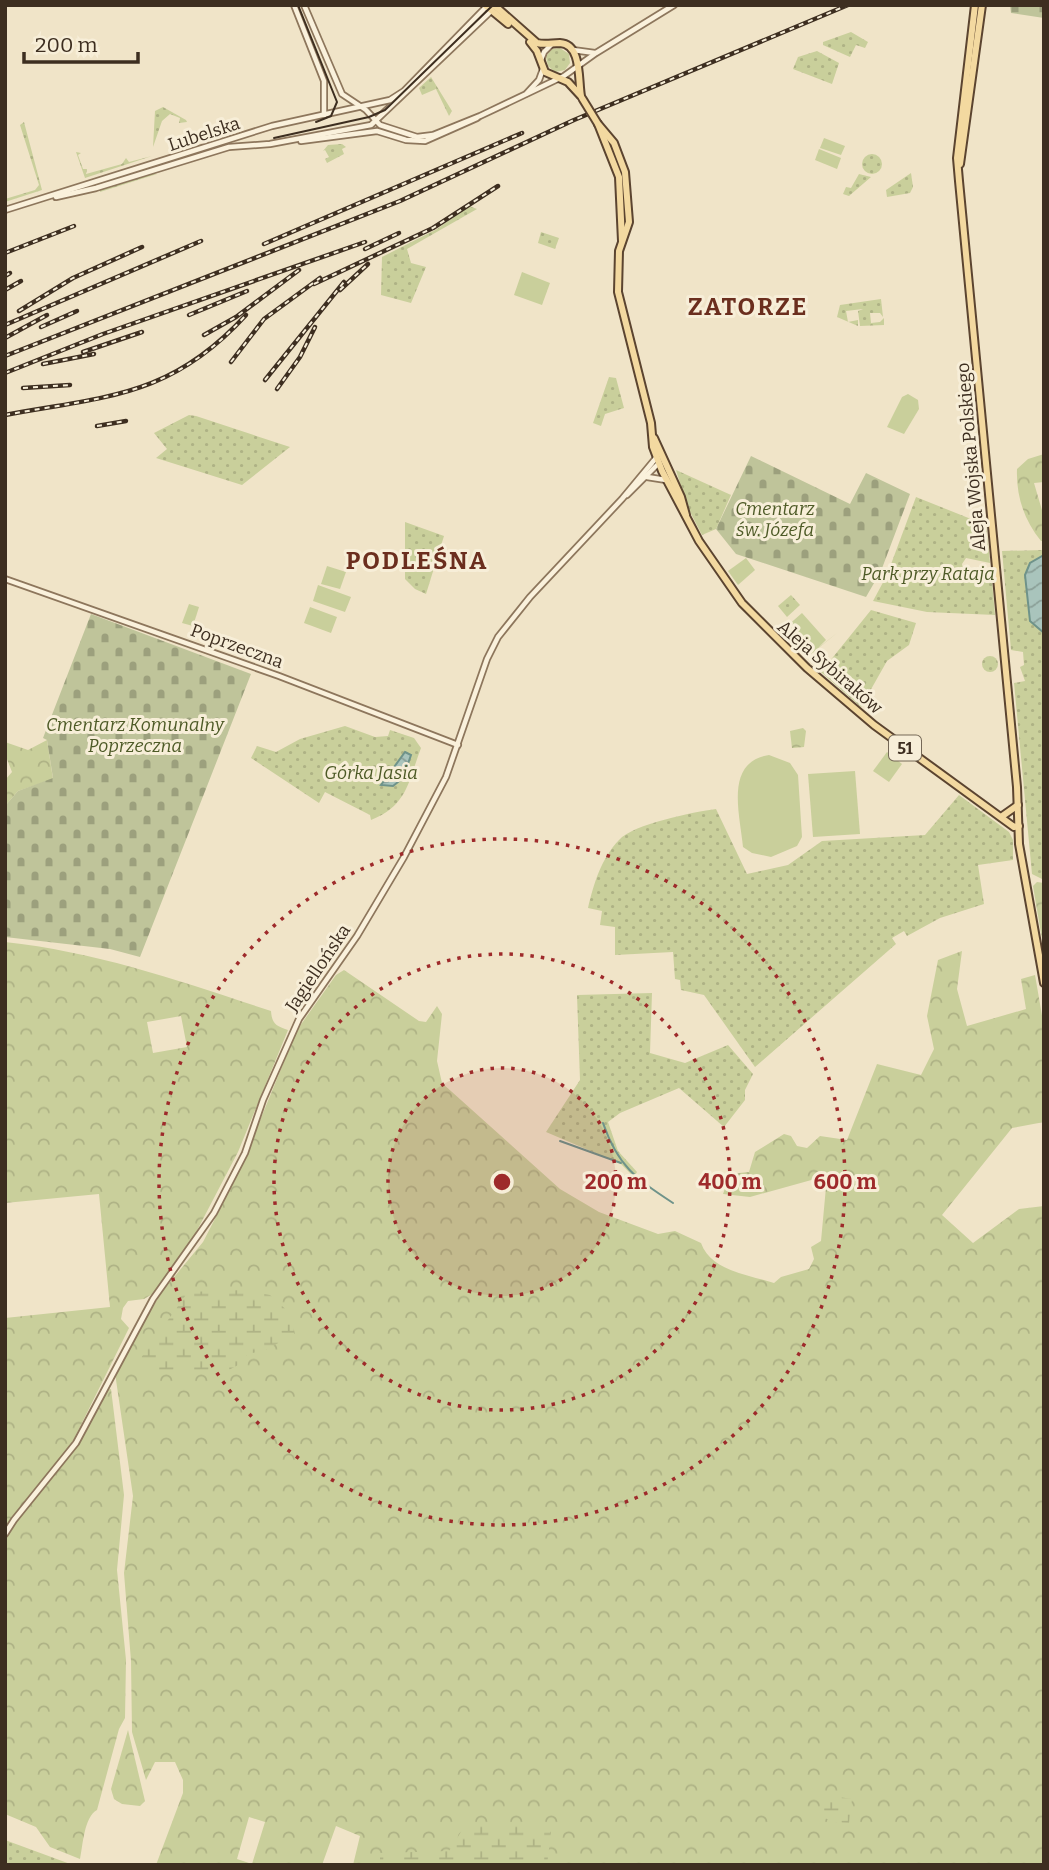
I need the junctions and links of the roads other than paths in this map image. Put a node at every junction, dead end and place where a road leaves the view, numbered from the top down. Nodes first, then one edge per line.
1 (294, 5) edge
2 (304, 5) edge
3 (674, 5) edge
4 (975, 5) edge
5 (982, 5) edge
6 (491, 6) edge
7 (552, 44) junction
8 (573, 50) junction
9 (596, 53) junction
10 (542, 66) junction
11 (577, 67) junction
12 (559, 79) junction
13 (524, 96) junction
14 (581, 97) junction
15 (362, 107) junction
16 (324, 115) junction
17 (376, 122) junction
18 (261, 130) junction
19 (313, 136) junction
20 (404, 137) junction
21 (306, 140) junction
22 (288, 141) junction
23 (263, 144) junction
24 (958, 170) junction
25 (51, 197) junction
26 (5, 210) edge
27 (659, 460) junction
28 (646, 477) junction
29 (666, 480) junction
30 (622, 499) junction
31 (687, 520) junction
32 (5, 579) edge
33 (458, 745) junction
34 (1018, 805) junction
35 (1001, 817) junction
36 (1019, 826) junction
37 (1044, 982) edge
38 (5, 1534) edge

1 - 16 street
2 - 15 street
3 - 9 street
4 - 24 main road, Aleja Wojska Polskiego
5 - 24 main road, Aleja Wojska Polskiego
6 - 7 main road
6 - 10 main road, 51
6 - 15 street
6 - 17 street
7 - 8 main road
7 - 10 street
8 - 9 street
8 - 11 main road, 51
9 - 11 street
10 - 12 main road, 51
10 - 13 street
11 - 12 street
11 - 14 main road, 51
12 - 13 street
12 - 14 main road, 51
13 - 20 street
14 - 27 main road, 51, bridge
15 - 16 street
15 - 17 street
16 - 18 street
17 - 19 street
17 - 20 street
18 - 23 street, Lubelska
18 - 25 street, Lubelska
19 - 21 street
19 - 22 street
20 - 21 street
21 - 22 street
22 - 23 street
23 - 25 street, Lubelska
24 - 34 main road, Aleja Wojska Polskiego
25 - 26 street, Lubelska
27 - 28 street, Jagiellońska
27 - 29 main road, Aleja Sybiraków / 51
27 - 30 street, Jagiellońska
27 - 31 main road, Aleja Sybiraków / 51
28 - 29 street
28 - 30 street, Jagiellońska
29 - 31 main road, Aleja Sybiraków / 51
30 - 33 street, Jagiellońska
31 - 35 main road, Aleja Sybiraków / 51
32 - 33 street, Poprzeczna
33 - 38 street, Jagiellońska
34 - 35 main road
34 - 36 main road, Aleja Wojska Polskiego
35 - 36 main road, Aleja Sybiraków / 51
36 - 37 main road, Aleja Wojska Polskiego

